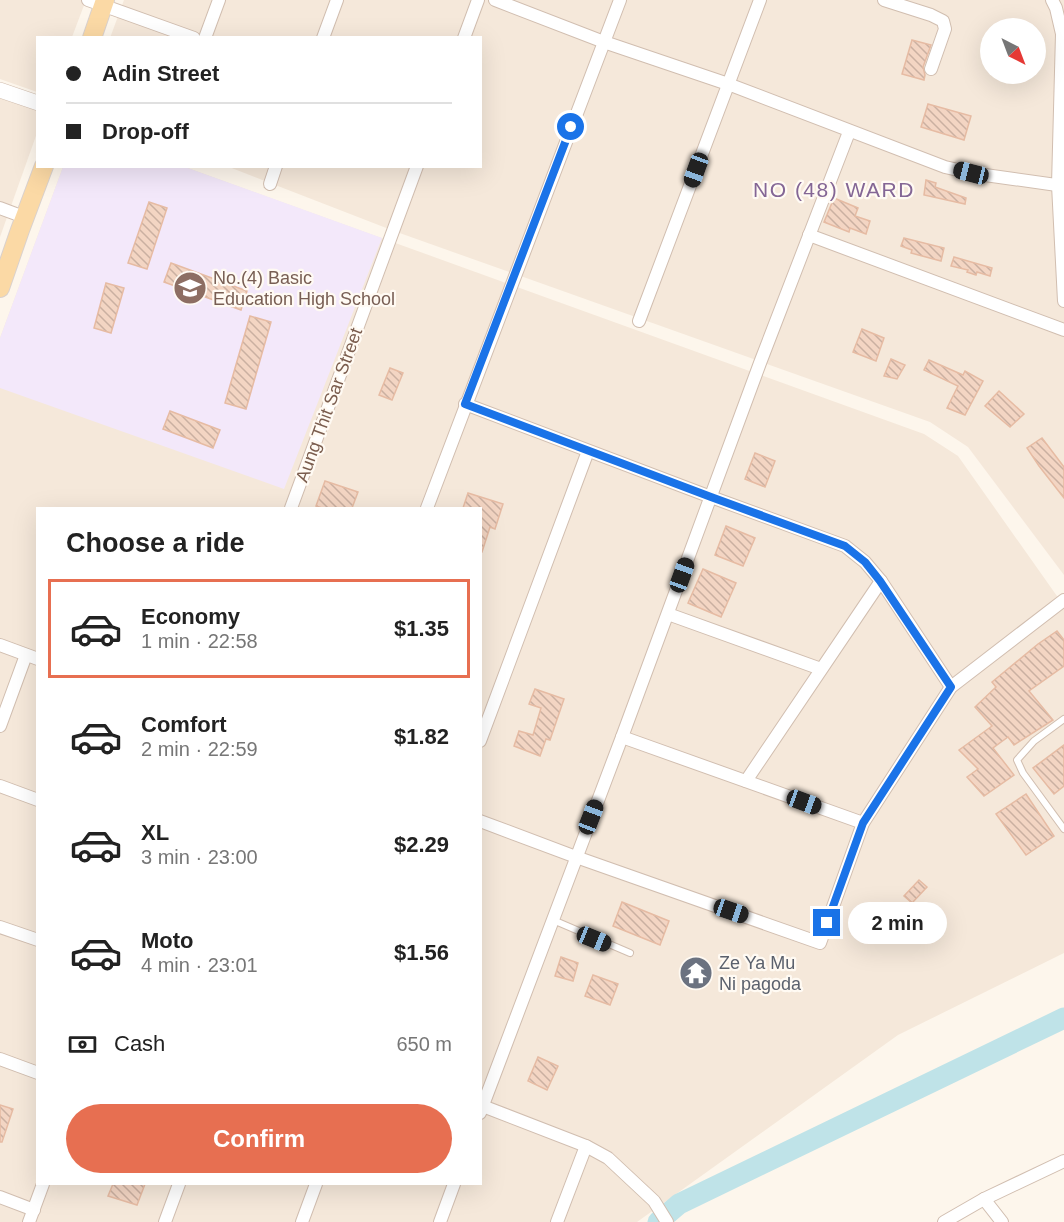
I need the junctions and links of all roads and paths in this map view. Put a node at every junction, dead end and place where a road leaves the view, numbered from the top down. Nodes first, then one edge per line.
1 (219, 0) edge
2 (337, 0) edge
3 (478, 0) edge
4 (495, 0) edge
5 (620, 0) edge
6 (760, 0) edge
7 (884, 0) edge
8 (1052, 0) edge
9 (99, 2) edge
10 (92, 36) edge
11 (189, 36) edge
12 (206, 36) edge
13 (324, 36) edge
14 (465, 36) edge
15 (604, 42) junction
16 (931, 69) dead end
17 (728, 84) junction
18 (0, 90) edge
19 (36, 103) edge
20 (849, 132) junction
21 (43, 168) edge
22 (275, 168) edge
23 (416, 168) edge
24 (270, 184) dead end
25 (1061, 186) edge
26 (0, 208) edge
27 (24, 217) junction
28 (809, 235) junction
29 (0, 288) edge
30 (1064, 301) edge
31 (639, 321) dead end
32 (1064, 330) edge
33 (465, 404) junction
34 (588, 451) junction
35 (711, 497) junction
36 (291, 507) edge
37 (427, 507) edge
38 (880, 581) junction
39 (1064, 600) edge
40 (668, 614) junction
41 (0, 645) edge
42 (32, 657) edge
43 (821, 669) junction
44 (951, 687) junction
45 (1064, 719) edge
46 (0, 726) edge
47 (482, 736) edge
48 (622, 737) junction
49 (746, 781) junction
50 (0, 786) edge
51 (36, 799) edge
52 (482, 822) edge
53 (863, 823) junction
54 (1064, 829) edge
55 (576, 857) junction
56 (552, 920) junction
57 (0, 927) edge
58 (36, 939) edge
59 (630, 953) dead end
60 (0, 1059) edge
61 (36, 1072) edge
62 (482, 1105) edge
63 (482, 1108) edge
64 (586, 1146) junction
65 (1064, 1161) edge
66 (43, 1185) edge
67 (179, 1185) edge
68 (316, 1185) edge
69 (454, 1185) edge
70 (0, 1197) edge
71 (984, 1199) junction
72 (32, 1216) edge
73 (165, 1222) edge
74 (302, 1222) edge
75 (440, 1222) edge
76 (557, 1222) edge
77 (667, 1222) edge
78 (944, 1222) edge
79 (1002, 1222) edge

1 - 12 street
2 - 13 street
3 - 14 street
4 - 15 street
5 - 15 street
6 - 17 street
7 - 16 street
8 - 25 street
9 - 10 main road
9 - 11 street
15 - 17 street
15 - 33 street
17 - 20 street
17 - 31 street
18 - 19 street
20 - 25 street
20 - 28 street
21 - 27 main road
22 - 24 street
23 - 36 street, Aung Thit Sar Street
25 - 30 street
26 - 27 street
27 - 29 main road
28 - 32 street
28 - 35 street
33 - 34 street
33 - 37 street
34 - 35 street
34 - 47 street
35 - 38 street
35 - 40 street
38 - 43 street
38 - 44 street
39 - 44 street
40 - 43 street
40 - 48 street
41 - 42 street
42 - 46 street
43 - 49 street
44 - 53 street
45 - 54 lane
48 - 49 street
48 - 55 street
49 - 53 street
50 - 51 street
52 - 55 street
53 - 55 street
55 - 56 street
56 - 59 lane
56 - 62 street
57 - 58 street
60 - 61 street
63 - 64 street
64 - 76 street
64 - 77 street
65 - 71 street
66 - 72 street
67 - 73 street
68 - 74 street
69 - 75 street
70 - 72 street
71 - 78 street
71 - 79 street

